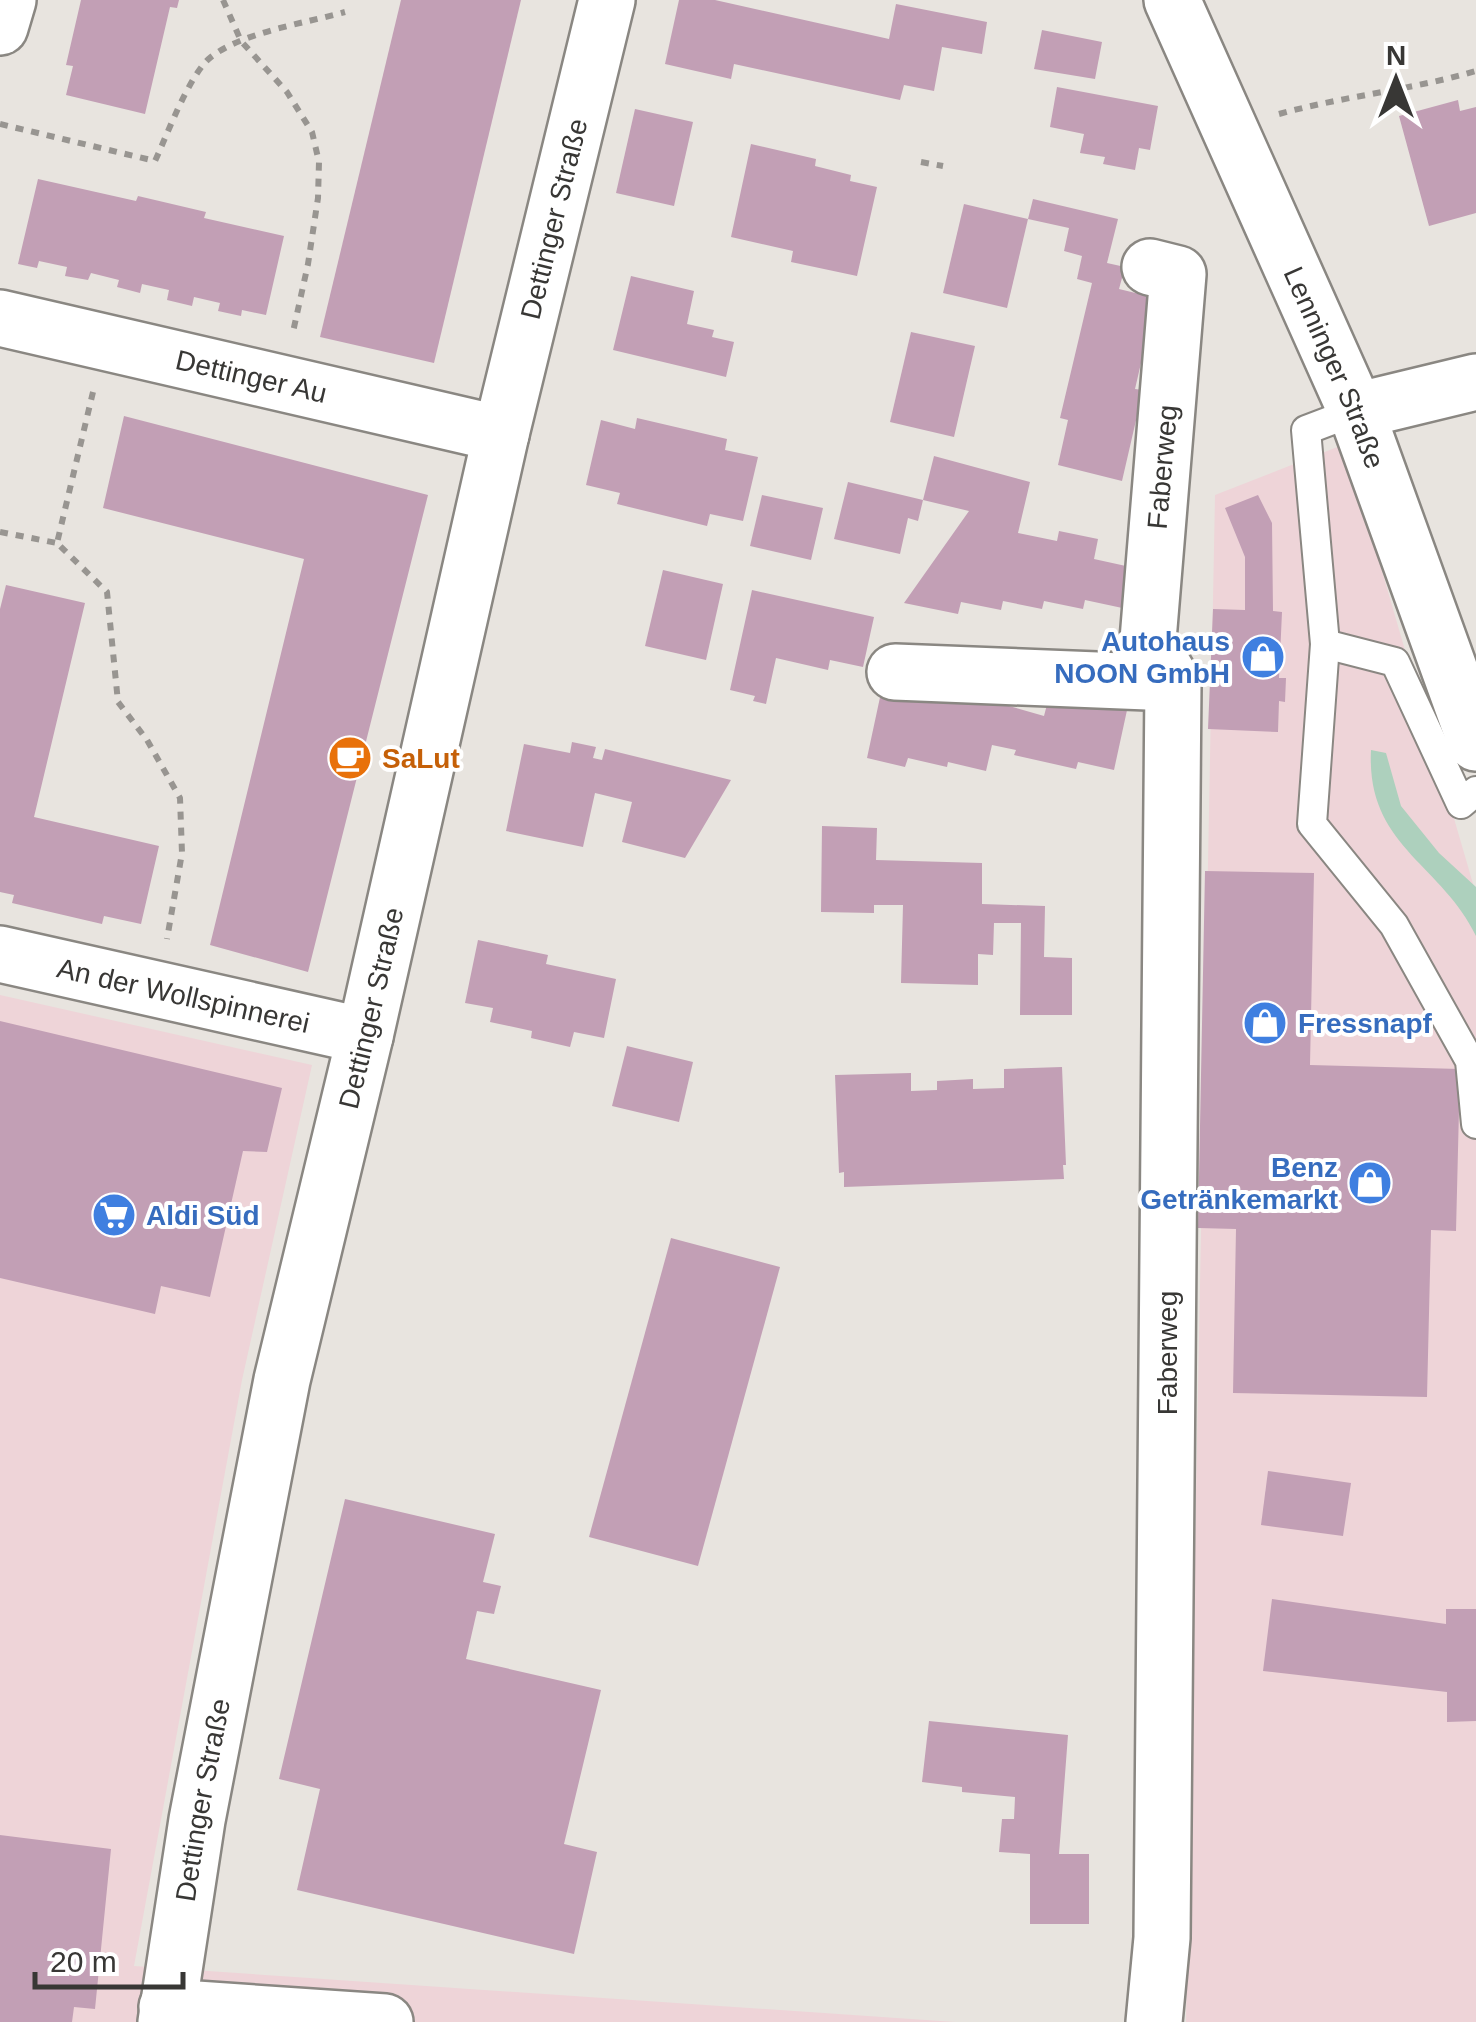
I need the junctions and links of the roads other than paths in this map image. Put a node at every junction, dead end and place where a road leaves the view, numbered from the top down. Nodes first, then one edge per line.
1 (8, 0) edge
2 (607, 0) edge
3 (1172, 0) edge
4 (0, 27) edge
5 (1150, 266) dead end
6 (0, 318) edge
7 (1476, 382) edge
8 (1356, 411) junction
9 (501, 434) junction
10 (1325, 644) junction
11 (895, 672) dead end
12 (1173, 683) junction
13 (1476, 743) edge
14 (1476, 791) edge
15 (0, 954) edge
16 (365, 1036) junction
17 (1476, 1124) edge
18 (167, 2015) edge
19 (384, 2022) edge
20 (1154, 2022) edge

1 - 4 street
2 - 9 street, Dettinger Straße
3 - 8 street, Lenninger Straße
5 - 12 street, Faberweg
6 - 9 street, Dettinger Au
7 - 8 street
8 - 10 lane
8 - 13 street, Lenninger Straße
9 - 16 street, Dettinger Straße
10 - 14 lane
10 - 17 lane
11 - 12 street
12 - 20 street, Faberweg
15 - 16 street, An der Wollspinnerei
16 - 18 street, Dettinger Straße
18 - 19 street

